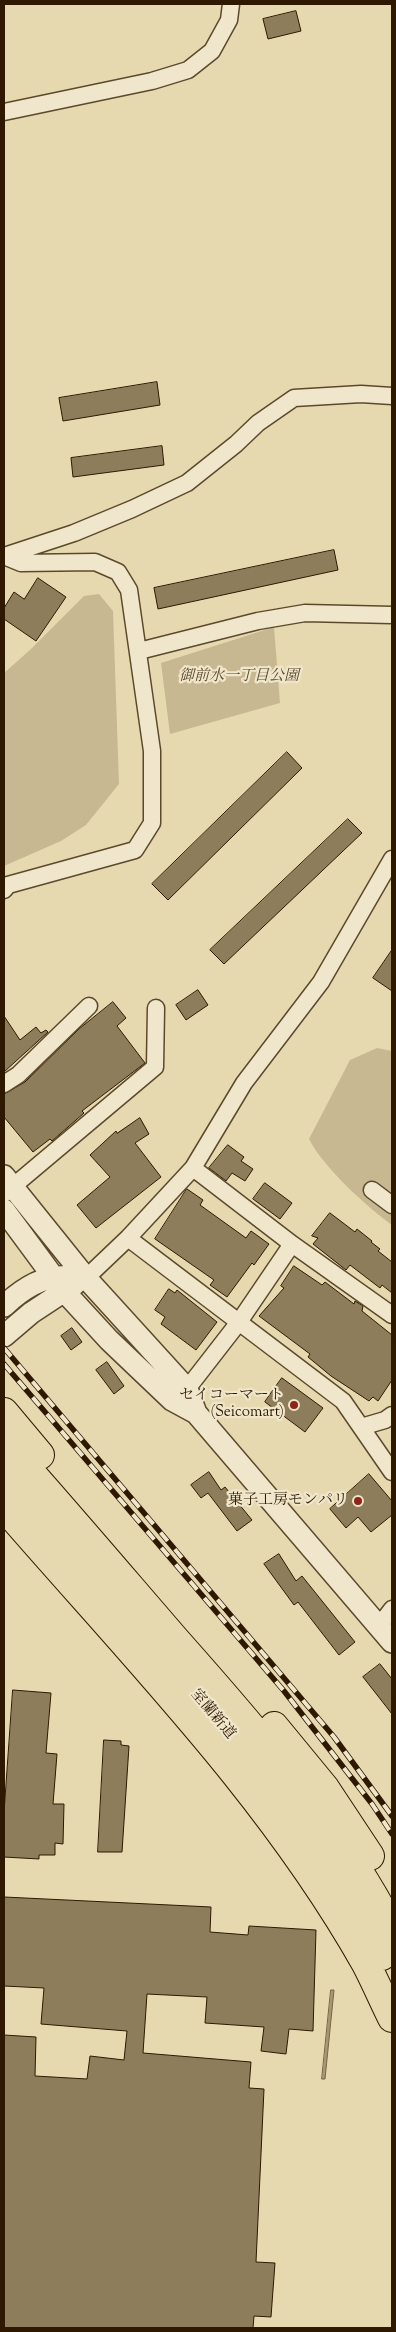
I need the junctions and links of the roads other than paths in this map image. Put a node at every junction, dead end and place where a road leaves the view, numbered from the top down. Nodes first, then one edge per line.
1 (231, 4) edge
2 (4, 112) edge
3 (392, 396) edge
4 (4, 553) edge
5 (392, 615) edge
6 (139, 651) junction
7 (392, 859) edge
8 (4, 890) edge
9 (89, 1006) dead end
10 (156, 1008) dead end
11 (4, 1084) edge
12 (192, 1168) junction
13 (7, 1186) edge
14 (372, 1190) dead end
15 (392, 1205) edge
16 (4, 1210) edge
17 (128, 1238) junction
18 (292, 1244) junction
19 (86, 1278) junction
20 (58, 1283) junction
21 (10, 1300) edge
22 (392, 1315) edge
23 (239, 1322) junction
24 (4, 1336) edge
25 (187, 1389) junction
26 (4, 1412) edge
27 (196, 1413) junction
28 (392, 1415) edge
29 (361, 1427) junction
30 (4, 1442) edge
31 (392, 1472) edge
32 (4, 1474) edge
33 (4, 1507) edge
34 (392, 1608) edge
35 (386, 1634) edge
36 (392, 1892) edge
37 (392, 1929) edge
38 (392, 1977) edge
39 (392, 2018) edge

1 - 2 street
3 - 4 street
4 - 6 street
5 - 6 street
6 - 8 street
7 - 12 street
9 - 11 street
10 - 13 street
12 - 17 street
12 - 18 street
13 - 19 street
14 - 15 street
16 - 20 street
17 - 19 street
17 - 23 street
18 - 22 street
18 - 23 street
19 - 20 street
19 - 25 street
20 - 21 street
20 - 24 street
20 - 27 street
23 - 25 street
23 - 29 street
25 - 27 street
26 - 36 highway
27 - 35 street
28 - 29 street
29 - 31 street
30 - 37 highway, 室蘭新道
32 - 38 highway, 室蘭新道
33 - 39 highway
34 - 35 street

